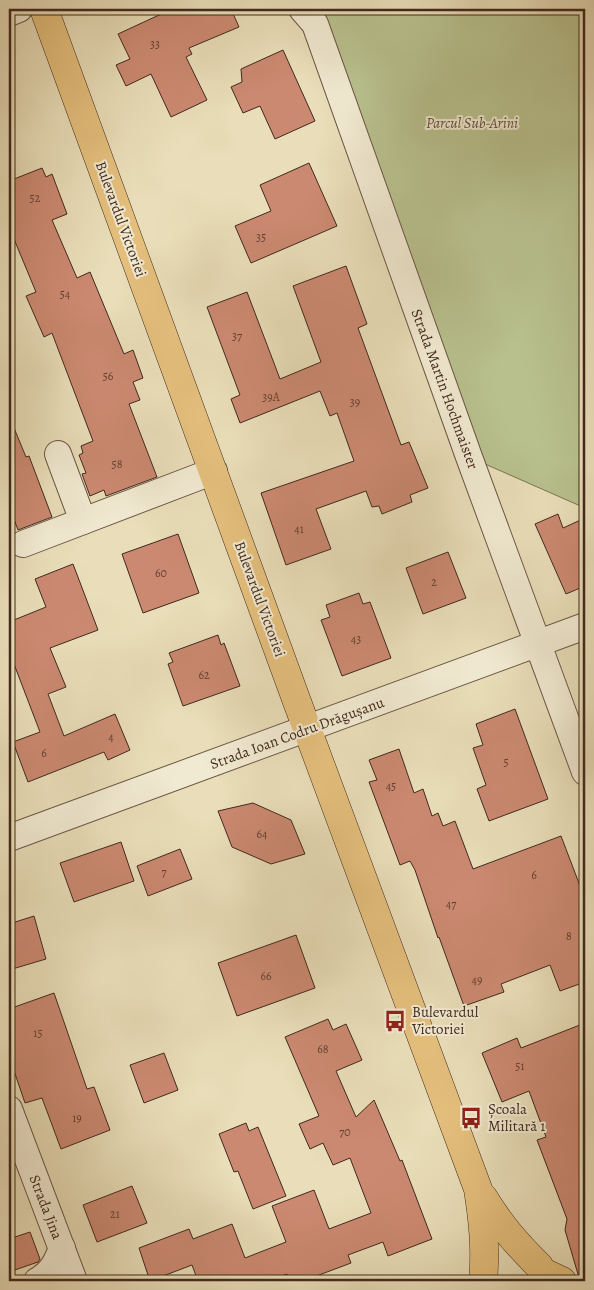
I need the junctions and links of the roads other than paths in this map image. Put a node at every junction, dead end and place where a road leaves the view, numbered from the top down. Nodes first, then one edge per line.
1 (19, 9) edge
2 (44, 9) edge
3 (302, 9) edge
4 (9, 13) edge
5 (58, 454) dead end
6 (214, 471) junction
7 (83, 520) junction
8 (23, 544) dead end
9 (585, 626) edge
10 (537, 643) junction
11 (308, 729) junction
12 (585, 772) edge
13 (9, 838) edge
14 (9, 1109) edge
15 (478, 1189) junction
16 (62, 1248) junction
17 (550, 1276) edge
18 (37, 1281) edge
19 (74, 1281) edge
20 (484, 1281) edge

1 - 4 street
2 - 6 main road, Bulevardul Victoriei
3 - 10 street, Strada Martin Hochmaister
5 - 7 street
6 - 7 street
6 - 11 main road, Bulevardul Victoriei
7 - 8 street
9 - 10 street, Strada Ioan Codru Drăgușanu
10 - 11 street, Strada Ioan Codru Drăgușanu
10 - 12 street, Strada Martin Hochmaister
11 - 13 street, Strada Ioan Codru Drăgușanu
11 - 15 main road, Bulevardul Victoriei
14 - 16 street, Strada Jina
15 - 17 main road, Bulevardul Victoriei
15 - 20 main road, Bulevardul Victoriei
16 - 18 street, Strada Jina
16 - 19 street, Strada Jina
17 - 20 main road

